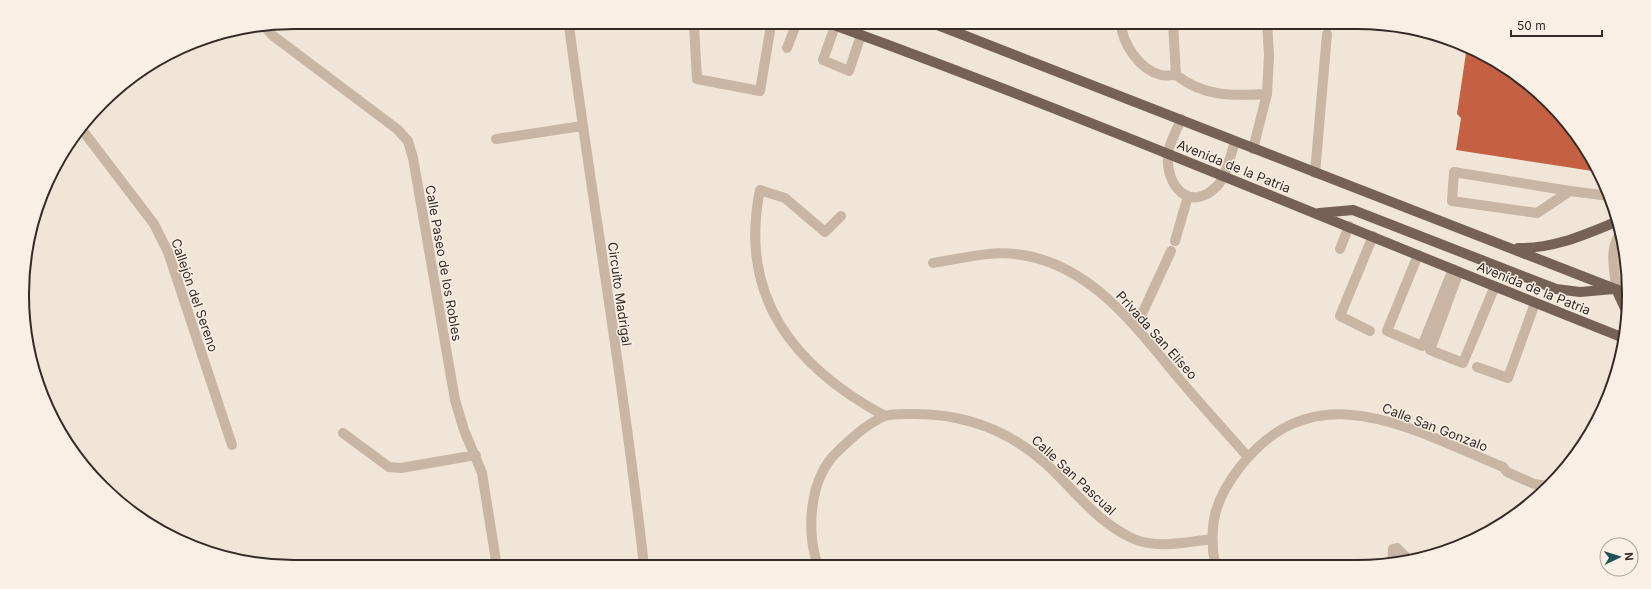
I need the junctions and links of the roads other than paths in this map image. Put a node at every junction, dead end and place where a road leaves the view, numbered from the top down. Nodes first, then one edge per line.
1 (569, 29) edge
2 (694, 29) edge
3 (770, 29) edge
4 (794, 29) edge
5 (832, 29) edge
6 (844, 29) edge
7 (948, 29) edge
8 (959, 29) edge
9 (1122, 29) edge
10 (1173, 29) edge
11 (1267, 29) edge
12 (268, 31) edge
13 (1327, 34) dead end
14 (861, 35) junction
15 (968, 37) junction
16 (787, 48) dead end
17 (1176, 75) junction
18 (1267, 94) junction
19 (1181, 119) junction
20 (582, 126) junction
21 (84, 133) edge
22 (496, 139) dead end
23 (1236, 142) junction
24 (1253, 149) junction
25 (1168, 153) junction
26 (1315, 173) junction
27 (1223, 176) junction
28 (1570, 191) junction
29 (1603, 195) edge
30 (1188, 196) junction
31 (1317, 213) junction
32 (840, 216) dead end
33 (1612, 223) edge
34 (1349, 226) junction
35 (1373, 236) junction
36 (1616, 240) edge
37 (1509, 247) junction
38 (1340, 249) dead end
39 (1418, 254) junction
40 (933, 263) dead end
41 (1456, 270) junction
42 (1495, 286) junction
43 (1622, 287) edge
44 (1616, 289) junction
45 (1622, 291) edge
46 (1622, 301) edge
47 (1535, 303) junction
48 (1136, 327) junction
49 (1370, 331) dead end
50 (1619, 336) edge
51 (1478, 367) dead end
52 (885, 416) junction
53 (343, 433) dead end
54 (232, 445) dead end
55 (476, 455) junction
56 (1248, 457) junction
57 (1541, 485) edge
58 (1212, 539) junction
59 (1405, 556) edge
60 (1391, 558) edge
61 (496, 560) edge
62 (643, 560) edge
63 (817, 560) edge
64 (1214, 560) edge

1 - 20 street, Circuito Madrigal
2 - 3 street
4 - 16 street
5 - 14 street
6 - 14 main road, Avenida de la Patria
7 - 15 main road, Avenida de la Patria
8 - 15 main road
9 - 17 street
10 - 17 street
11 - 18 street
12 - 55 street, Calle Paseo de los Robles
13 - 26 street
14 - 25 main road, Avenida de la Patria
15 - 19 main road, Avenida de la Patria
17 - 18 street
18 - 24 street
19 - 23 main road, Avenida de la Patria
19 - 25 street
20 - 22 street
20 - 62 street, Circuito Madrigal
21 - 54 street, Callejón del Sereno
23 - 24 main road, Avenida de la Patria
23 - 27 street
24 - 26 main road, Avenida de la Patria
25 - 27 main road, Avenida de la Patria
25 - 30 street
26 - 37 main road, Avenida de la Patria
27 - 30 street
27 - 31 main road, Avenida de la Patria
28 - 28 street
28 - 29 street
30 - 48 street
31 - 34 main road, Avenida de la Patria
31 - 44 main road
32 - 52 street
33 - 37 main road
34 - 35 main road, Avenida de la Patria
34 - 38 street
35 - 39 main road, Avenida de la Patria
35 - 49 street
36 - 44 street
37 - 44 main road, Avenida de la Patria
39 - 41 main road, Avenida de la Patria
39 - 41 street
40 - 48 street, Privada San Elíseo
41 - 42 main road, Avenida de la Patria
41 - 42 street
42 - 47 main road, Avenida de la Patria
43 - 44 street
44 - 45 main road, Avenida de la Patria
44 - 46 main road
47 - 50 main road, Avenida de la Patria
47 - 51 street
48 - 56 street, Privada San Elíseo
52 - 58 street, Calle San Pascual
52 - 63 street, Calle San Pascual
53 - 55 street
55 - 61 street, Calle Paseo de los Robles
56 - 57 street, Calle San Gonzalo
56 - 58 street, Calle San Gonzalo
58 - 64 street, Calle San Gonzalo
59 - 60 street

